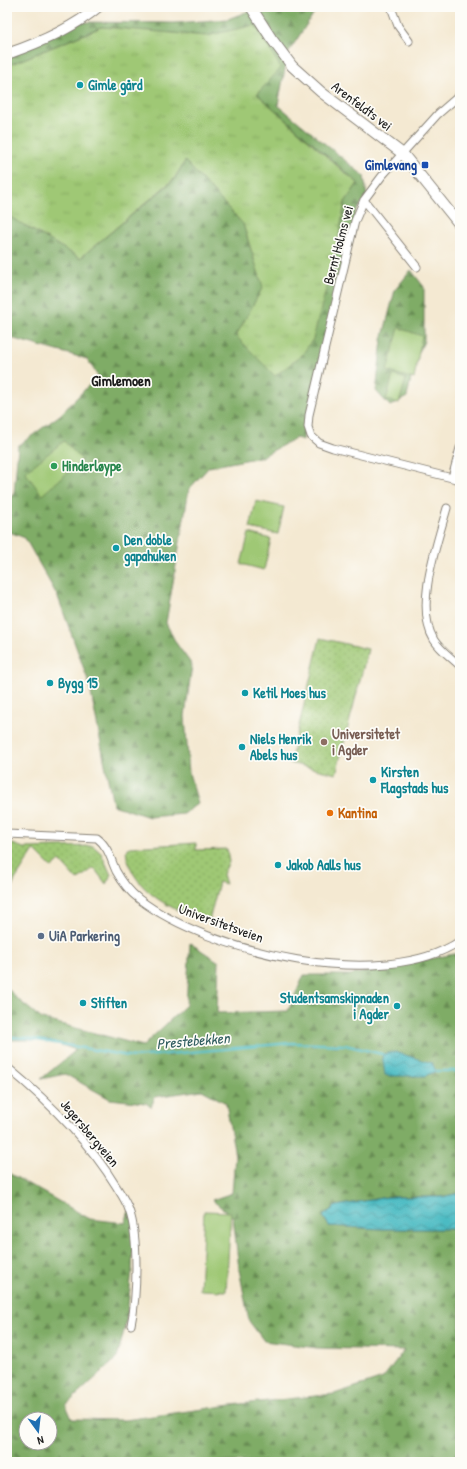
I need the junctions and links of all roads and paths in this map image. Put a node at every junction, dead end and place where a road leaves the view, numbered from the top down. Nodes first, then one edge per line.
1 (98, 7) edge
2 (252, 7) edge
3 (391, 7) edge
4 (409, 41) dead end
5 (7, 54) edge
6 (460, 95) edge
7 (403, 154) junction
8 (364, 200) junction
9 (460, 225) edge
10 (417, 267) dead end
11 (460, 448) edge
12 (452, 478) junction
13 (460, 480) edge
14 (447, 508) dead end
15 (460, 666) edge
16 (7, 834) edge
17 (460, 941) edge
18 (7, 1067) edge
19 (131, 1325) dead end

1 - 5 street
2 - 7 street, Arenfeldts vei
3 - 4 street
6 - 7 street, Bernt Holms vei
7 - 8 street, Bernt Holms vei
7 - 9 street, Arenfeldts vei
8 - 10 street
8 - 12 street, Bernt Holms vei
11 - 12 street
12 - 13 street
14 - 15 street
16 - 17 street, Universitetsveien
18 - 19 street, Jegersbergveien

